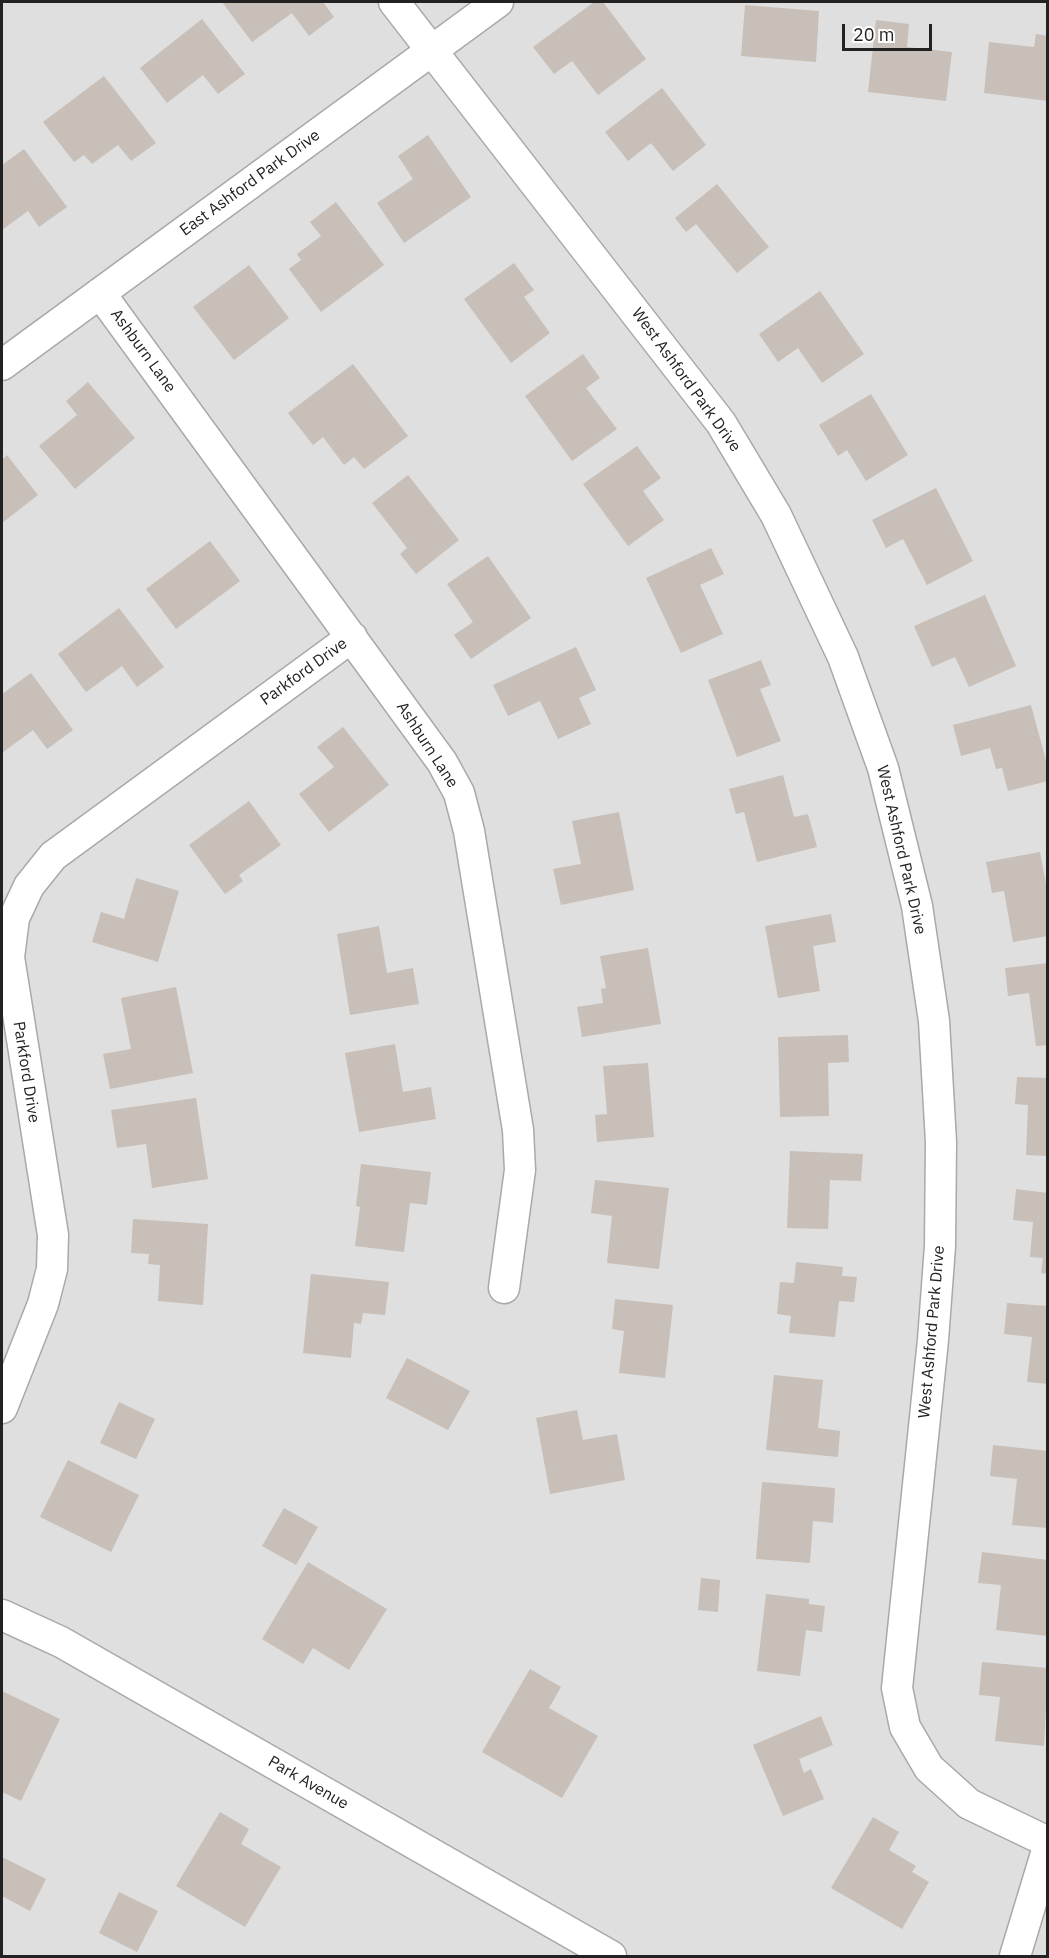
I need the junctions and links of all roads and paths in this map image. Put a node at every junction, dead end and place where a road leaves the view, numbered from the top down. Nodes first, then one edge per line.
1 (394, 2) edge
2 (498, 2) edge
3 (432, 50) junction
4 (100, 293) junction
5 (2, 365) edge
6 (352, 637) junction
7 (504, 1288) dead end
8 (2, 1408) edge
9 (2, 1615) edge
10 (1047, 1844) edge
11 (611, 1956) edge
12 (1015, 1956) edge

1 - 3 street, West Ashford Park Drive
2 - 3 street, East Ashford Park Drive
3 - 4 street, East Ashford Park Drive
3 - 10 street, West Ashford Park Drive
4 - 5 street, East Ashford Park Drive
4 - 6 street, Ashburn Lane
6 - 7 street, Ashburn Lane
6 - 8 street, Parkford Drive
9 - 11 street, Park Avenue
10 - 12 street

